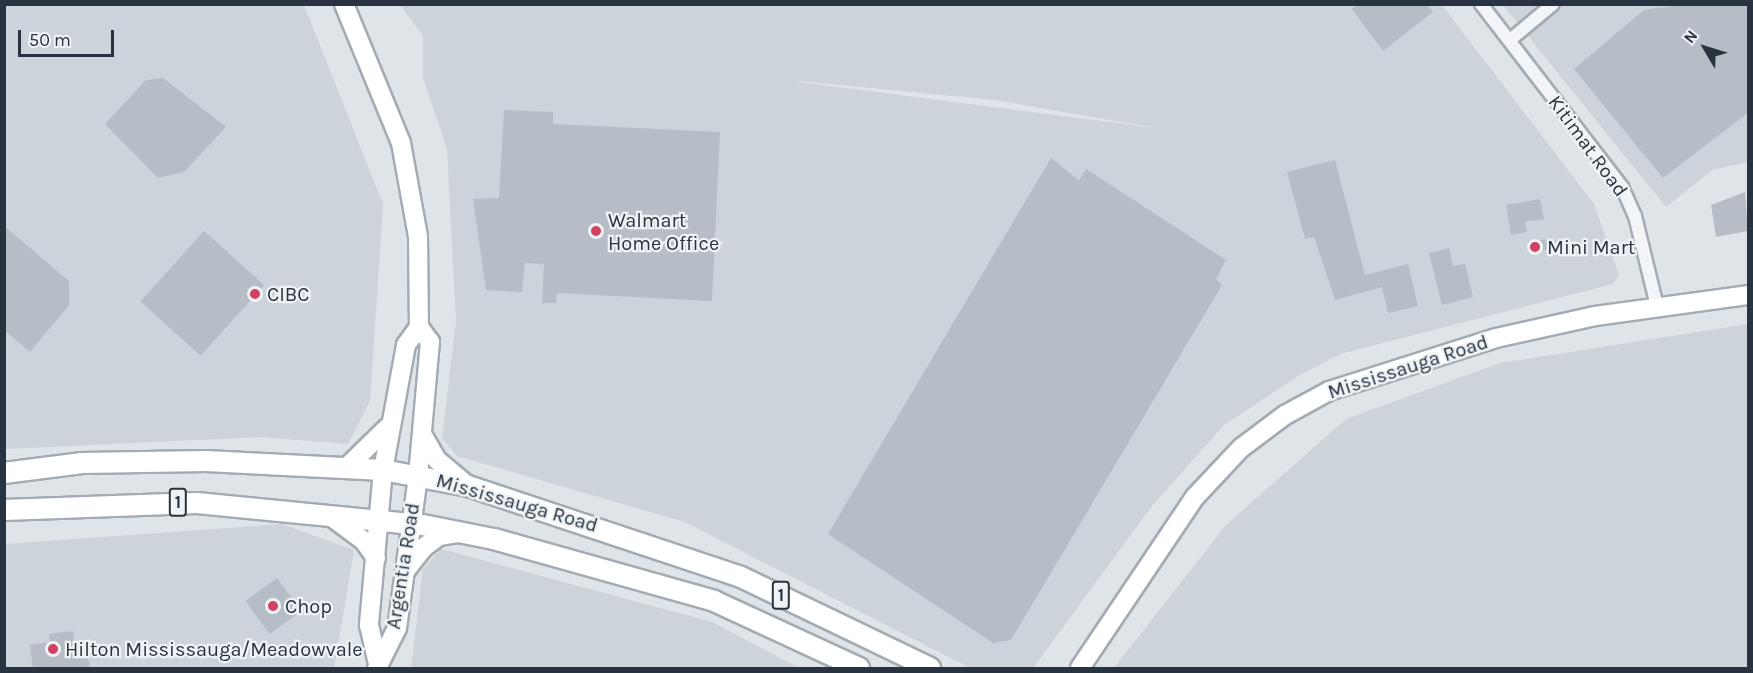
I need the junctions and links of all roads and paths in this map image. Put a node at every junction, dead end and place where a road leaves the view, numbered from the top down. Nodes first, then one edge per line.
1 (344, 4) edge
2 (1481, 4) edge
3 (1553, 4) edge
4 (1510, 40) junction
5 (1749, 296) edge
6 (1657, 306) junction
7 (419, 327) junction
8 (390, 425) junction
9 (422, 434) junction
10 (347, 467) junction
11 (383, 470) junction
12 (4, 473) edge
13 (417, 476) junction
14 (468, 486) junction
15 (4, 510) edge
16 (325, 511) junction
17 (379, 519) junction
18 (411, 523) junction
19 (461, 532) junction
20 (376, 558) junction
21 (404, 572) junction
22 (378, 666) edge
23 (1076, 667) edge
24 (860, 669) edge
25 (930, 669) edge

1 - 7 street, Argentia Road
2 - 4 street, Kitimat Road
3 - 4 street
4 - 6 street, Kitimat Road
5 - 6 street, Mississauga Road
6 - 23 street, Mississauga Road
7 - 8 street, Argentia Road
7 - 9 street, Argentia Road
8 - 10 street
8 - 11 street, Argentia Road
9 - 13 street, Argentia Road
9 - 14 street
10 - 11 main road, Mississauga Road / 1
10 - 12 main road, Mississauga Road / 1
11 - 13 main road, Mississauga Road / 1
11 - 17 street, Argentia Road
13 - 14 main road, Mississauga Road / 1
13 - 18 street, Argentia Road
14 - 25 main road, Mississauga Road / 1
15 - 16 main road, Mississauga Road / 1
16 - 17 main road, Mississauga Road / 1
16 - 20 street
17 - 18 main road, Mississauga Road / 1
17 - 20 street, Argentia Road
18 - 19 main road, Mississauga Road / 1
18 - 21 street, Argentia Road
19 - 21 street
19 - 24 main road, Mississauga Road / 1
20 - 22 street, Argentia Road
21 - 22 street, Argentia Road

